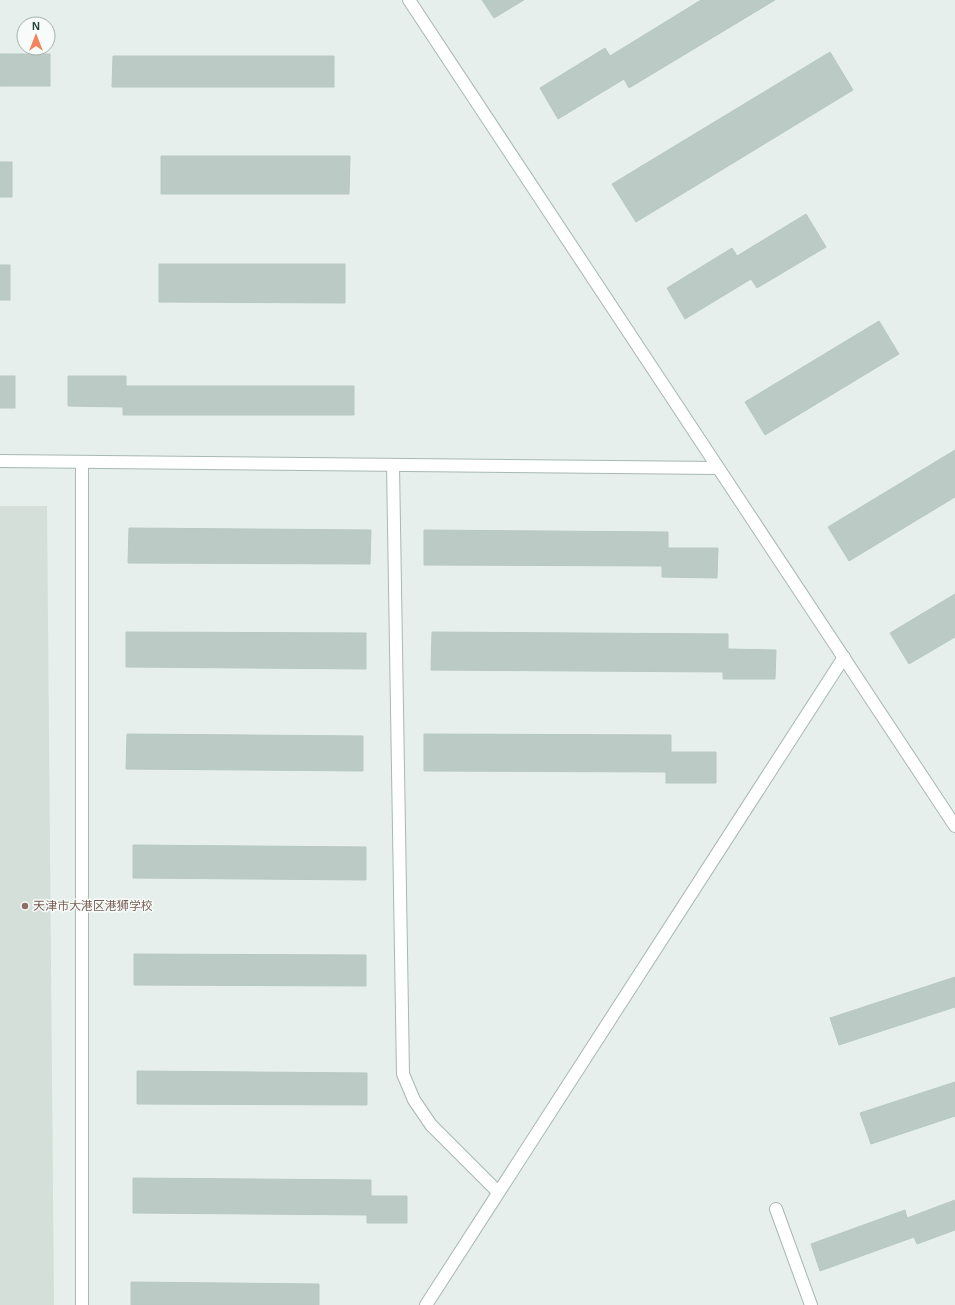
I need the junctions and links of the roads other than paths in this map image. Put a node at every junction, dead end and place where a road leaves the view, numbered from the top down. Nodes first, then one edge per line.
1 (409, 0) edge
2 (0, 461) edge
3 (82, 462) junction
4 (393, 465) junction
5 (718, 468) junction
6 (844, 657) junction
7 (955, 826) edge
8 (498, 1192) junction
9 (776, 1208) dead end
10 (82, 1305) edge
11 (426, 1305) edge
12 (811, 1305) edge

1 - 5 lane
2 - 3 lane
3 - 4 lane
3 - 10 lane
4 - 5 lane
4 - 8 lane
5 - 6 lane
6 - 7 lane
6 - 8 lane
8 - 11 lane
9 - 12 lane

